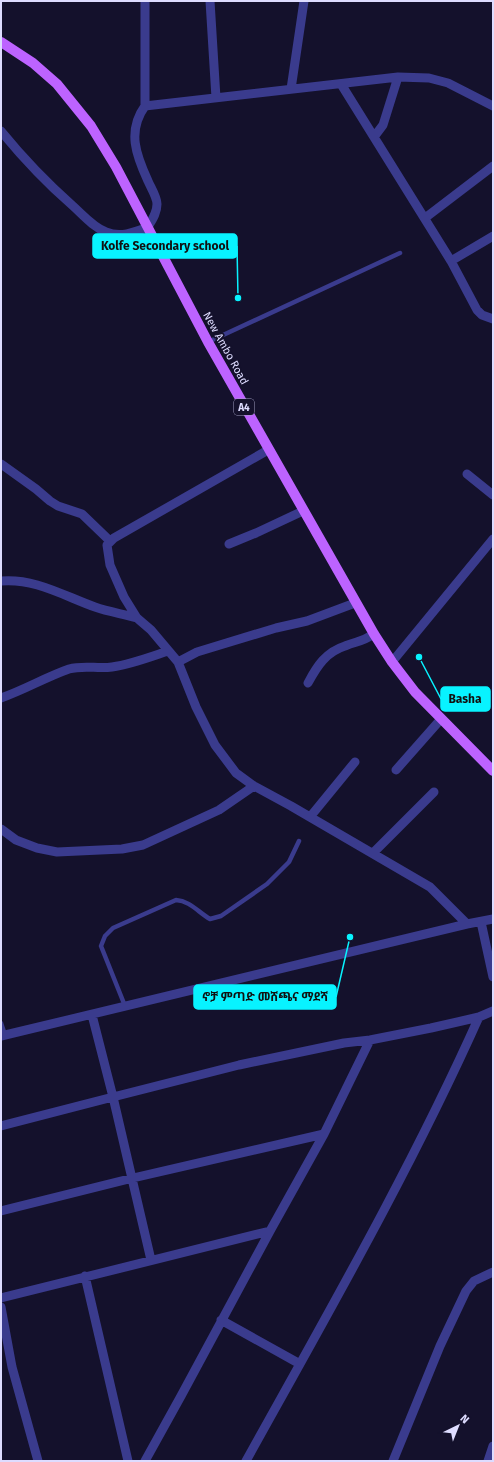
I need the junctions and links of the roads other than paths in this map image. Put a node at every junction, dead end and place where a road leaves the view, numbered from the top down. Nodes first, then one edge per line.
1 (145, 1) edge
2 (210, 1) edge
3 (304, 1) edge
4 (1, 42) edge
5 (398, 77) junction
6 (340, 84) junction
7 (291, 89) junction
8 (216, 98) junction
9 (145, 106) junction
10 (493, 106) edge
11 (1, 131) edge
12 (374, 137) junction
13 (492, 168) edge
14 (425, 218) junction
15 (148, 227) junction
16 (493, 236) edge
17 (400, 253) dead end
18 (451, 261) junction
19 (493, 319) edge
20 (208, 342) junction
21 (268, 450) junction
22 (1, 464) edge
23 (467, 474) dead end
24 (493, 494) edge
25 (303, 511) junction
26 (493, 539) edge
27 (110, 541) junction
28 (229, 544) dead end
29 (1, 582) edge
30 (356, 603) junction
31 (137, 618) junction
32 (374, 634) junction
33 (168, 651) junction
34 (178, 662) junction
35 (392, 662) junction
36 (308, 683) dead end
37 (1, 698) edge
38 (441, 719) junction
39 (355, 762) dead end
40 (396, 770) dead end
41 (493, 771) edge
42 (254, 786) junction
43 (434, 792) dead end
44 (310, 817) junction
45 (1, 829) edge
46 (299, 841) dead end
47 (373, 853) junction
48 (493, 919) edge
49 (482, 922) junction
50 (467, 924) junction
51 (493, 977) edge
52 (125, 1006) junction
53 (493, 1011) edge
54 (92, 1015) junction
55 (479, 1017) junction
56 (1, 1023) edge
57 (3, 1035) edge
58 (370, 1040) junction
59 (113, 1097) junction
60 (1, 1126) edge
61 (324, 1134) junction
62 (133, 1178) junction
63 (1, 1211) edge
64 (270, 1231) junction
65 (151, 1260) junction
66 (493, 1272) edge
67 (86, 1276) junction
68 (1, 1298) edge
69 (1, 1307) edge
70 (221, 1320) junction
71 (300, 1364) junction
72 (493, 1446) edge
73 (38, 1461) edge
74 (128, 1461) edge
75 (145, 1461) edge
76 (246, 1461) edge
77 (393, 1461) edge
78 (488, 1461) edge

1 - 9 street
2 - 8 street
3 - 7 street
4 - 15 main road, New Ambo Road / A4
5 - 6 street
5 - 10 street
5 - 12 street
6 - 7 street
6 - 12 street
7 - 8 street
8 - 9 street
9 - 15 street
11 - 15 street
12 - 14 street
13 - 14 street
14 - 18 street
15 - 20 main road, New Ambo Road / A4
16 - 18 street
17 - 20 lane
18 - 19 street
20 - 21 main road, New Ambo Road / A4
21 - 25 main road, New Ambo Road / A4
21 - 27 street
22 - 27 street
23 - 24 street
25 - 28 street
25 - 30 main road, New Ambo Road / A4
26 - 35 street
27 - 31 street
29 - 31 street
30 - 32 main road, New Ambo Road / A4
30 - 34 street
31 - 33 street
32 - 35 main road, New Ambo Road / A4
32 - 36 street
33 - 34 street
33 - 37 street
34 - 42 street
35 - 38 main road, New Ambo Road / A4
38 - 40 street
38 - 41 main road, New Ambo Road / A4
39 - 44 street
42 - 44 street
42 - 45 street
43 - 47 street
44 - 47 street
46 - 52 lane
47 - 50 street
48 - 49 street
49 - 50 street
49 - 51 street
50 - 52 street
52 - 54 street
53 - 55 street
54 - 57 street
54 - 59 street
55 - 58 street
55 - 71 street
56 - 57 lane
58 - 59 street
58 - 61 street
59 - 60 street
59 - 62 street
61 - 62 street
61 - 64 street
62 - 63 street
62 - 65 street
64 - 65 street
64 - 70 street
65 - 67 street
66 - 77 street
67 - 68 street
67 - 74 street
69 - 73 street
70 - 71 street
70 - 75 street
71 - 76 street
72 - 78 street

